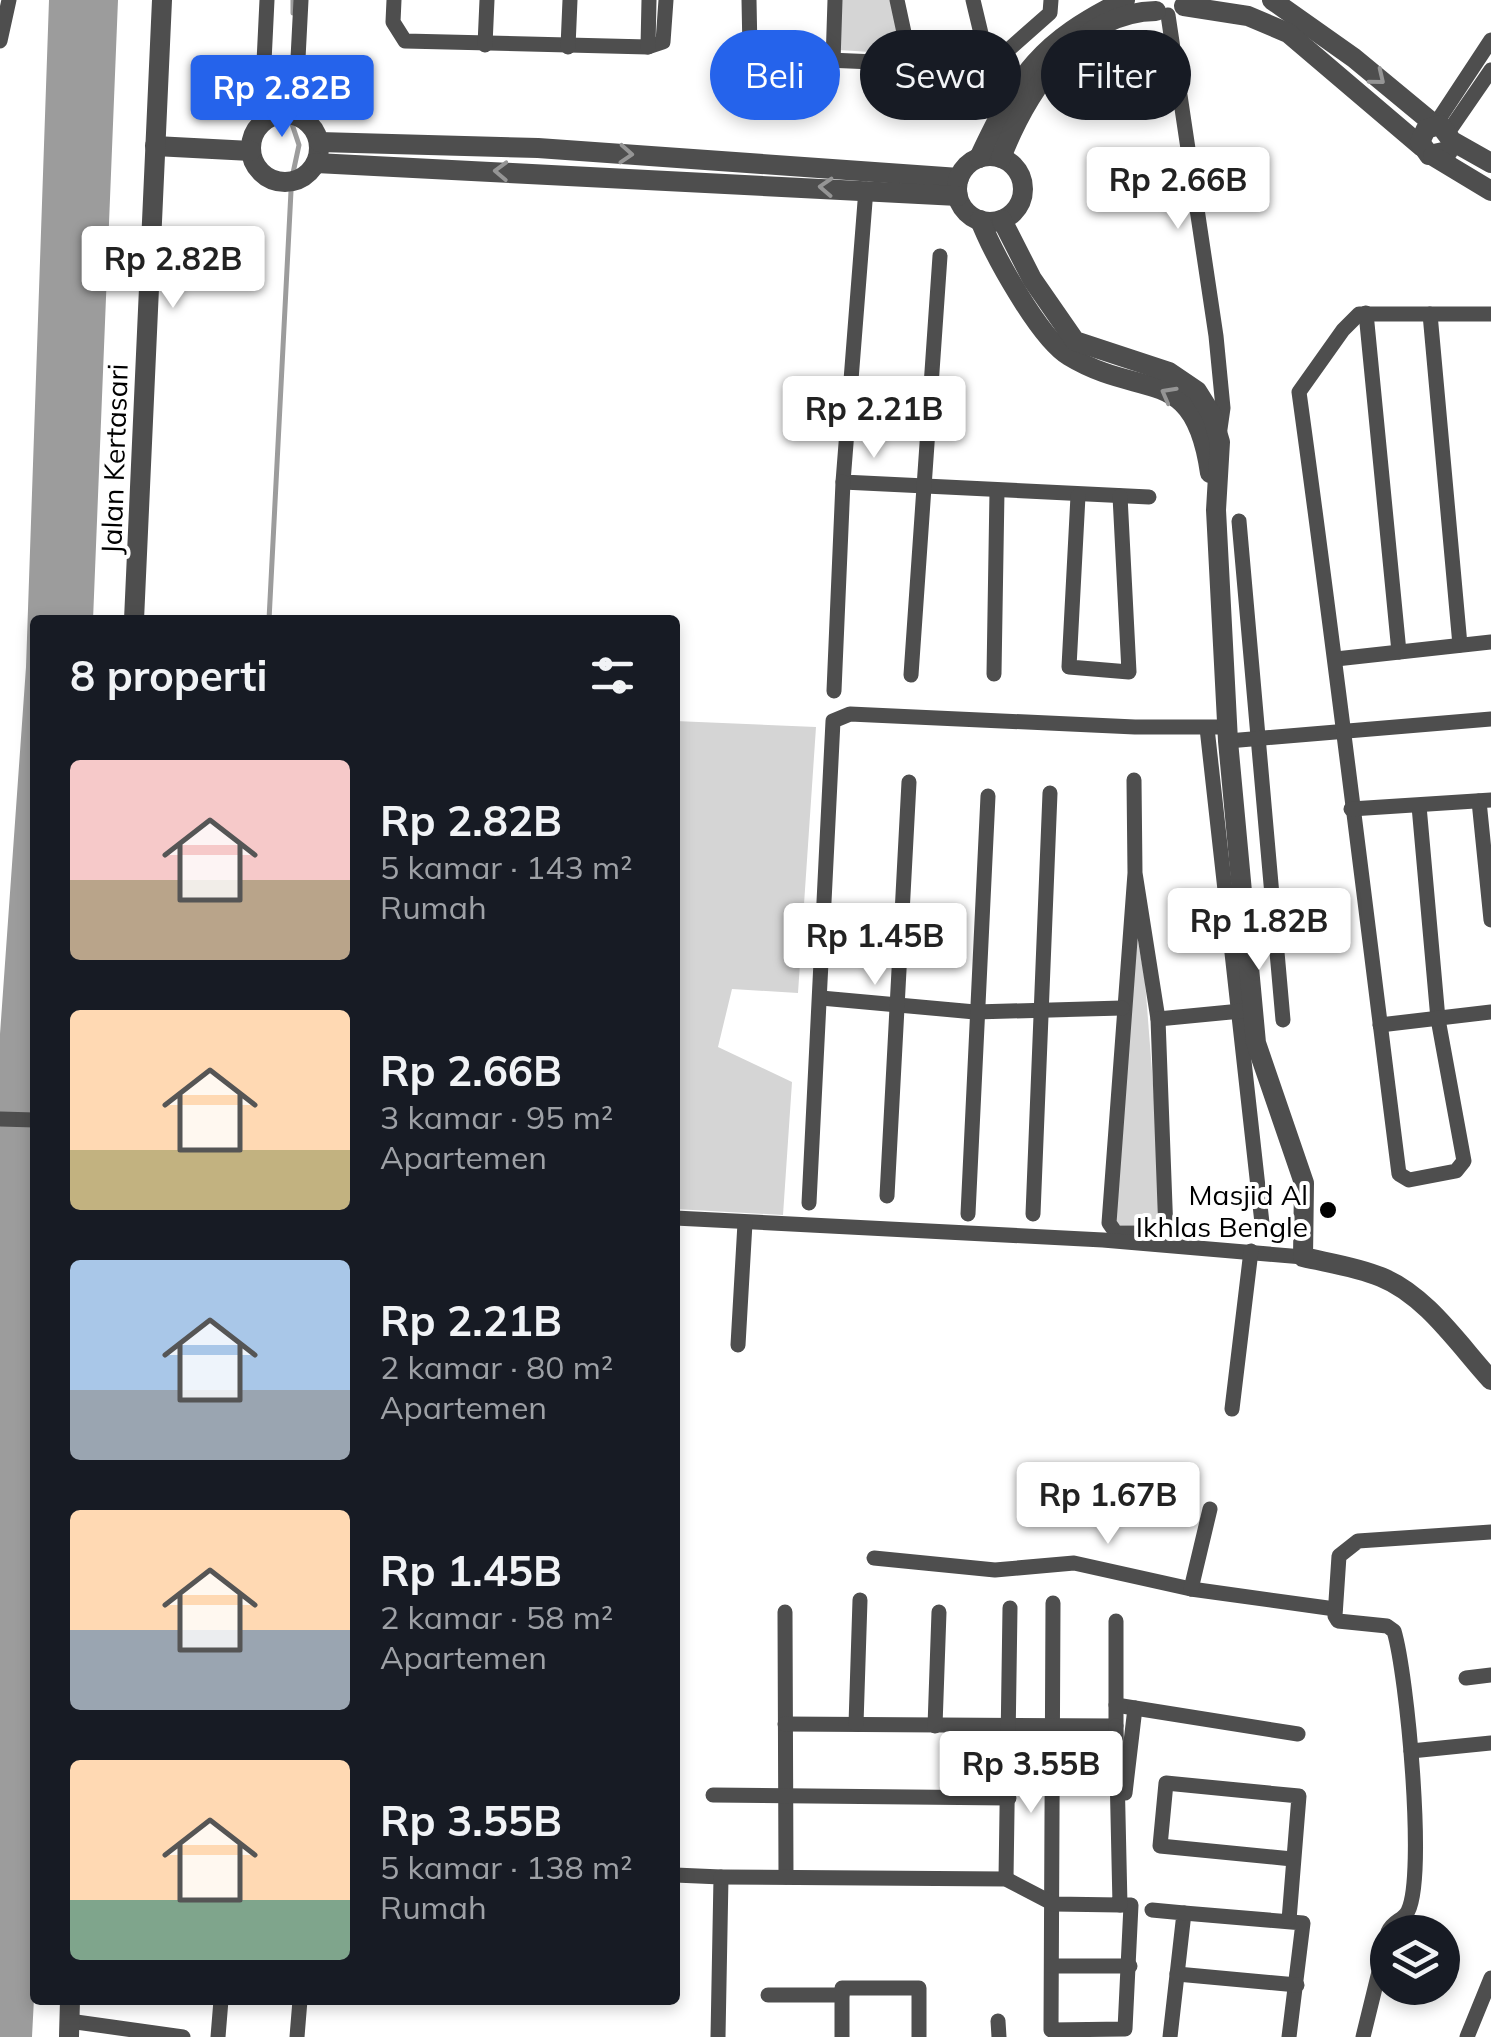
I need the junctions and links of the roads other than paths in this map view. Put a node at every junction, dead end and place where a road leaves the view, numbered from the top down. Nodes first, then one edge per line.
1 (9, 0) edge
2 (162, 0) edge
3 (267, 0) edge
4 (301, 0) edge
5 (394, 0) edge
6 (487, 0) edge
7 (570, 0) edge
8 (649, 0) edge
9 (666, 0) edge
10 (749, 0) edge
11 (835, 0) edge
12 (897, 0) edge
13 (973, 0) edge
14 (1051, 0) edge
15 (1126, 0) edge
16 (1272, 0) edge
17 (1169, 6) edge
18 (266, 26) junction
19 (300, 26) junction
20 (750, 30) edge
21 (834, 30) edge
22 (904, 30) edge
23 (980, 30) edge
24 (1, 35) edge
25 (1021, 39) edge
26 (1491, 40) edge
27 (486, 45) junction
28 (568, 46) junction
29 (648, 47) junction
30 (1491, 70) edge
31 (344, 101) dead end
32 (260, 124) junction
33 (1445, 132) junction
34 (155, 146) junction
35 (454, 146) junction
36 (251, 150) junction
37 (1428, 152) junction
38 (318, 153) junction
39 (979, 158) junction
40 (1001, 158) junction
41 (1491, 162) edge
42 (454, 169) junction
43 (958, 187) junction
44 (866, 189) junction
45 (1491, 191) edge
46 (980, 220) junction
47 (1002, 220) junction
48 (940, 256) dead end
49 (1366, 312) junction
50 (1430, 314) junction
51 (1491, 314) edge
52 (1220, 442) junction
53 (843, 482) junction
54 (924, 486) junction
55 (997, 490) junction
56 (1078, 496) junction
57 (1120, 496) junction
58 (1149, 497) dead end
59 (1216, 510) junction
60 (1239, 521) dead end
61 (134, 615) edge
62 (1491, 642) edge
63 (1460, 646) junction
64 (1398, 652) junction
65 (1336, 659) junction
66 (994, 674) dead end
67 (911, 675) dead end
68 (834, 691) dead end
69 (1491, 719) edge
70 (1221, 732) junction
71 (1345, 734) junction
72 (1259, 740) junction
73 (1134, 780) dead end
74 (909, 782) dead end
75 (1050, 793) dead end
76 (988, 796) dead end
77 (1485, 801) edge
78 (1420, 806) junction
79 (1351, 809) junction
80 (1135, 873) junction
81 (1491, 920) edge
82 (822, 998) junction
83 (896, 1006) junction
84 (1122, 1008) junction
85 (1041, 1011) junction
86 (975, 1012) junction
87 (1241, 1012) junction
88 (1491, 1012) edge
89 (1158, 1019) junction
90 (1438, 1019) junction
91 (1283, 1020) dead end
92 (1380, 1025) junction
93 (0, 1120) edge
94 (30, 1120) edge
95 (887, 1196) dead end
96 (809, 1203) dead end
97 (968, 1214) dead end
98 (1033, 1214) dead end
99 (680, 1218) edge
100 (745, 1223) junction
101 (1262, 1223) dead end
102 (1251, 1251) junction
103 (1303, 1258) junction
104 (738, 1344) dead end
105 (1491, 1380) edge
106 (1232, 1409) dead end
107 (1210, 1509) dead end
108 (1491, 1532) edge
109 (874, 1558) dead end
110 (1191, 1589) junction
111 (860, 1600) dead end
112 (1054, 1603) dead end
113 (1010, 1608) dead end
114 (1335, 1609) junction
115 (785, 1612) dead end
116 (939, 1612) dead end
117 (1116, 1621) dead end
118 (1491, 1675) edge
119 (1466, 1678) dead end
120 (1116, 1705) junction
121 (1135, 1708) junction
122 (785, 1724) junction
123 (856, 1724) junction
124 (1053, 1725) junction
125 (934, 1726) junction
126 (1008, 1726) junction
127 (1116, 1726) junction
128 (1298, 1734) dead end
129 (1491, 1743) edge
130 (1410, 1750) junction
131 (713, 1795) dead end
132 (786, 1796) junction
133 (1009, 1798) junction
134 (1118, 1852) junction
135 (1292, 1858) junction
136 (680, 1876) edge
137 (722, 1877) junction
138 (786, 1877) junction
139 (1006, 1879) junction
140 (1054, 1904) junction
141 (1120, 1905) junction
142 (1152, 1910) dead end
143 (1184, 1913) junction
144 (1405, 1915) edge
145 (1289, 1920) junction
146 (1053, 1966) junction
147 (1130, 1966) junction
148 (1176, 1974) junction
149 (1491, 1978) edge
150 (1297, 1985) junction
151 (768, 1995) dead end
152 (842, 1995) junction
153 (1486, 2004) edge
154 (221, 2005) edge
155 (300, 2005) edge
156 (1371, 2005) edge
157 (69, 2019) edge
158 (183, 2037) edge
159 (218, 2037) edge
160 (297, 2037) edge
161 (718, 2037) edge
162 (842, 2037) edge
163 (919, 2037) edge
164 (1170, 2037) edge
165 (1289, 2037) edge
166 (1363, 2037) edge
167 (1467, 2037) edge

1 - 24 street
2 - 34 street, Jalan Kertasari
3 - 18 street
4 - 19 street
5 - 27 street
6 - 27 street
7 - 28 street
8 - 29 street
9 - 29 street
10 - 20 street
11 - 21 street
12 - 22 street
13 - 23 street
14 - 25 street
15 - 39 street
16 -> 33 street
17 - 37 street
17 - 40 street
17 - 52 street
18 - 19 street
18 - 32 street
19 - 31 street
26 - 33 street
27 - 28 street
28 - 29 street
30 - 33 street
32 - 36 street
32 - 38 street
33 - 37 street
33 - 41 street
34 - 36 street
34 - 61 street, Jalan Kertasari
35 - 38 street
35 - 42 street
35 -> 43 street
36 - 38 street
37 - 45 street
38 - 42 street
39 - 40 street
39 - 43 street
40 - 47 street
44 -> 42 street
43 - 44 street
43 - 46 street
44 - 53 street
46 - 47 street
59 -> 46 street
47 - 52 street
48 - 54 street
49 - 50 street
49 - 64 street
49 - 65 street
50 - 51 street
50 - 63 street
52 - 59 street
53 - 54 street
53 - 68 street
54 - 55 street
54 - 67 street
55 - 56 street
55 - 66 street
56 - 57 street
56 - 57 street
57 - 58 street
59 - 70 street
60 - 72 street
62 - 63 street
63 - 64 street
64 - 65 street
65 - 71 street
69 - 71 street
70 - 72 street
70 - 82 street
70 - 87 street
70 - 103 street
71 - 72 street
71 - 79 street
72 - 91 street
73 - 80 street
74 - 83 street
75 - 85 street
76 - 86 street
77 - 78 street
77 - 81 street
78 - 79 street
78 - 90 street
79 - 92 street
80 - 84 street
80 - 89 street
82 - 83 street
82 - 96 street
83 - 86 street
83 - 95 street
84 - 85 street
84 - 89 street
85 - 86 street
85 - 98 street
86 - 97 street
87 - 89 street
87 - 101 street
88 - 90 street
90 - 92 street
90 - 92 street
93 - 94 street
99 - 100 street
100 - 102 street
100 - 104 street
102 - 103 street
102 - 106 street
103 - 105 street
107 - 110 street
108 - 114 street
109 - 110 street
110 - 114 street
111 - 123 street
112 - 124 street
113 - 126 street
114 - 130 street
115 - 122 street
116 - 125 street
117 - 120 street
118 - 119 street
120 - 121 street
120 - 127 street
121 - 128 street
121 - 134 street
122 - 123 street
122 - 132 street
123 - 125 street
124 - 126 street
124 - 127 street
124 - 140 street
125 - 126 street
126 - 133 street
127 - 134 street
129 - 130 street
130 - 144 street
131 - 132 street
132 - 133 street
132 - 138 street
133 - 139 street
134 - 141 street
135 - 135 street
135 - 145 street
136 - 137 street
137 - 138 street
137 - 161 street
138 - 139 street
139 - 140 street
140 - 141 street
140 - 146 street
141 - 147 street
142 - 143 street
143 - 145 street
143 - 148 street
145 - 150 street
146 - 147 street
146 - 147 street
148 - 150 street
148 - 164 street
149 - 153 street
150 - 165 street
151 - 152 street
152 - 162 street
152 - 163 street
153 - 167 street
154 - 159 street
155 - 160 street
156 - 166 street
157 - 158 street

